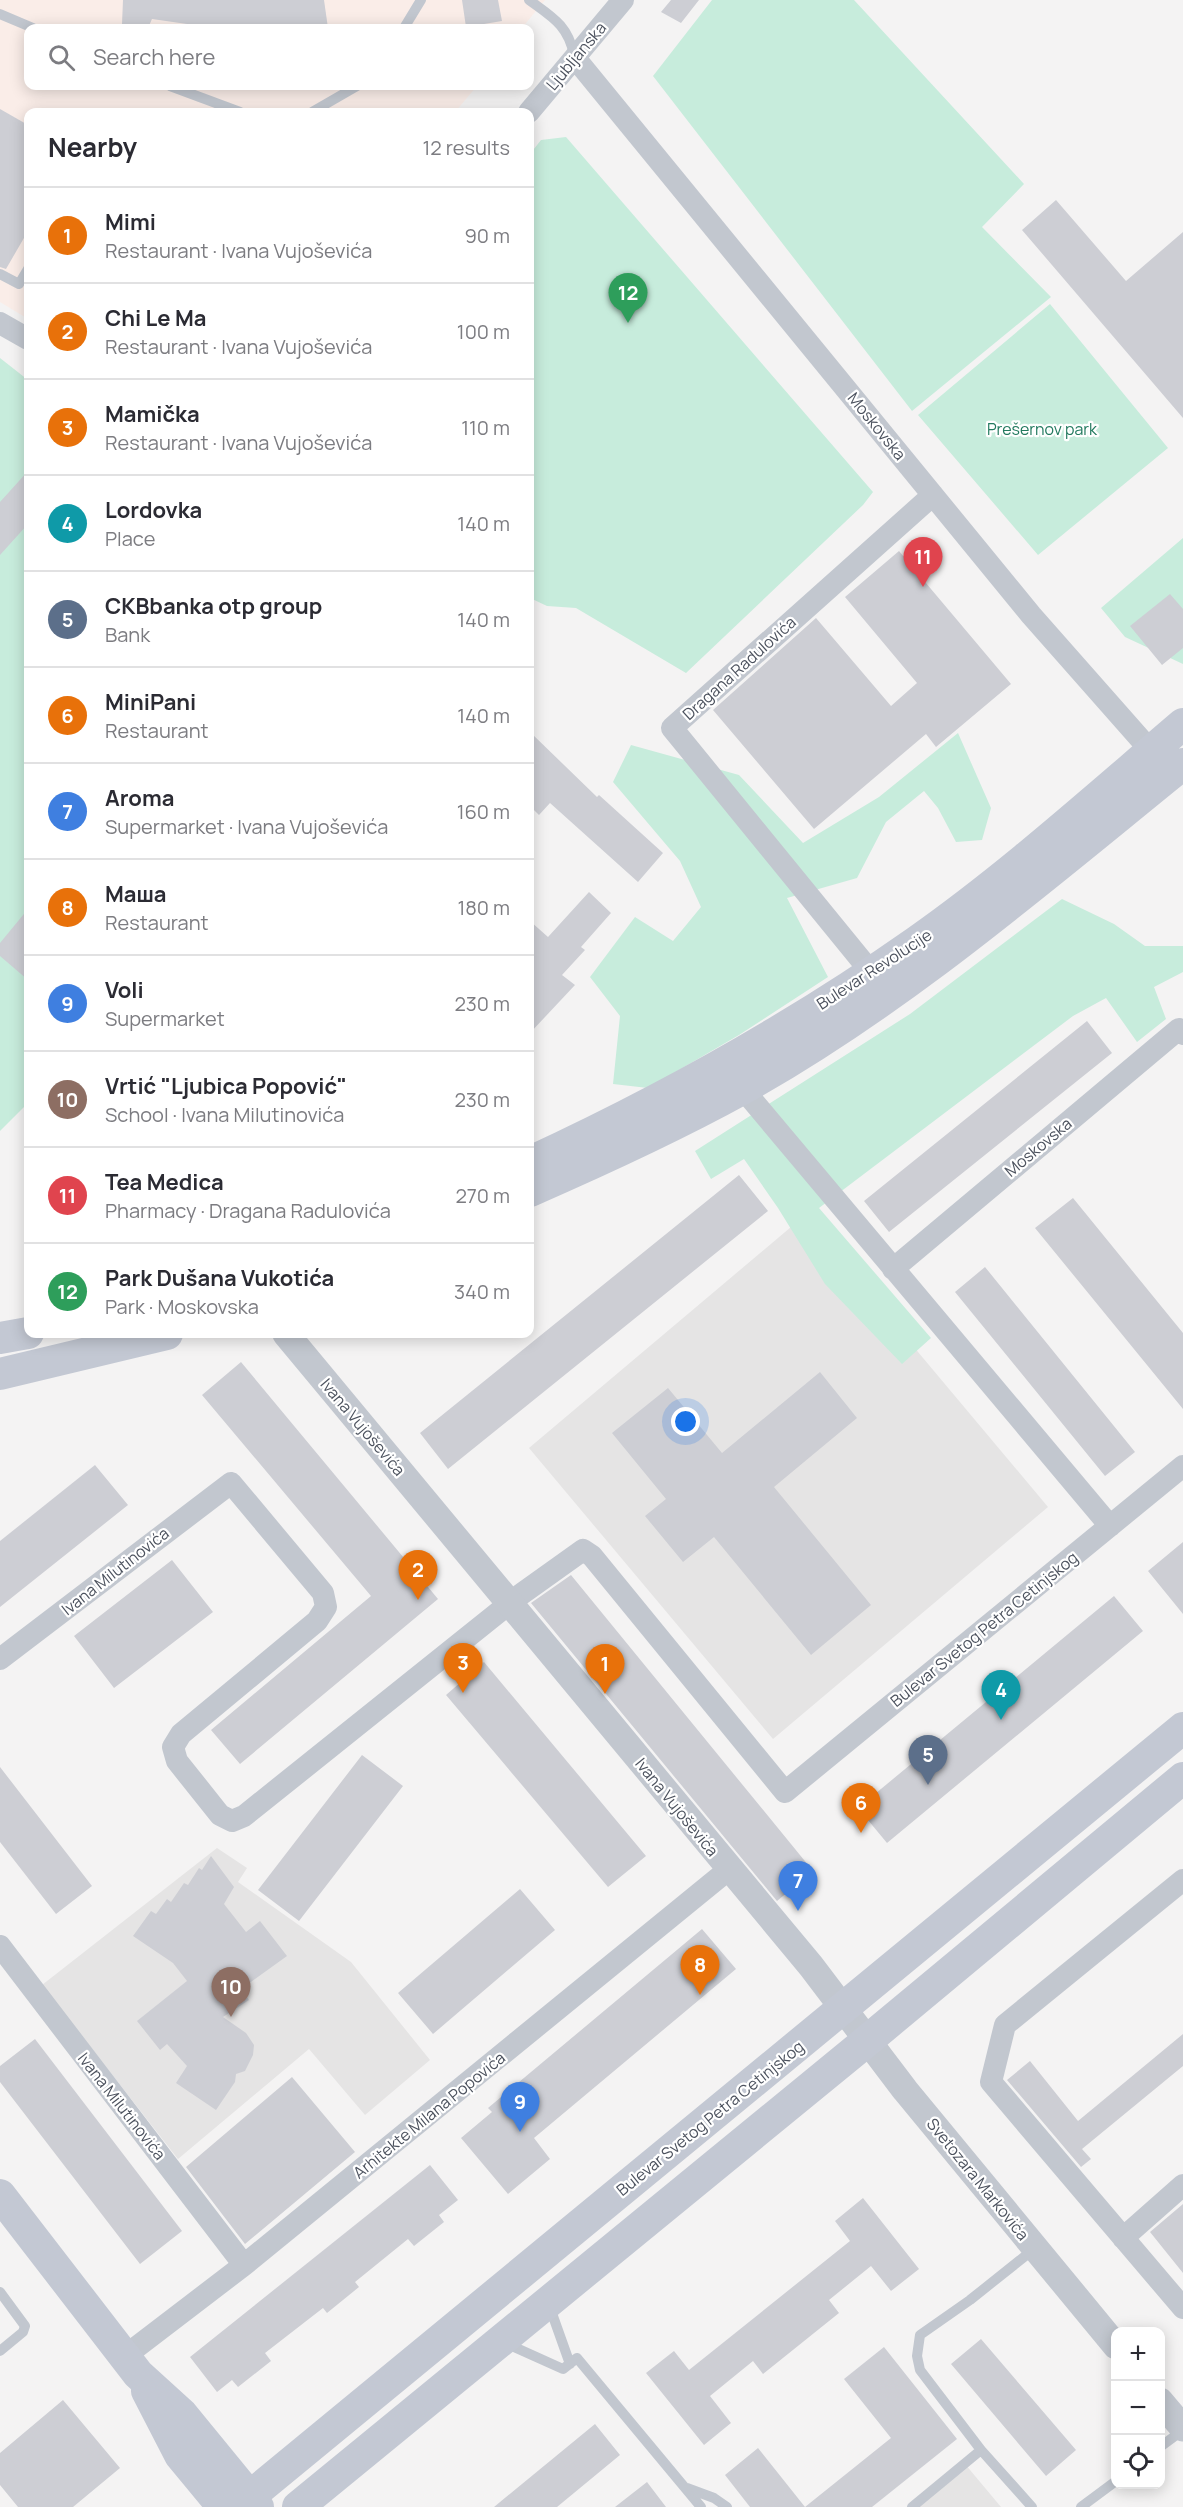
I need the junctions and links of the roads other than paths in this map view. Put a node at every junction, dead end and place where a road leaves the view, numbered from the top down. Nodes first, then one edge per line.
1 (421, 0) edge
2 (529, 0) edge
3 (623, 0) edge
4 (0, 14) edge
5 (24, 24) edge
6 (406, 24) edge
7 (575, 58) junction
8 (181, 90) edge
9 (203, 90) edge
10 (350, 90) edge
11 (206, 99) junction
12 (230, 108) edge
13 (319, 108) edge
14 (532, 108) edge
15 (0, 274) edge
16 (24, 276) edge
17 (0, 323) edge
18 (24, 337) edge
19 (933, 495) junction
20 (1183, 724) edge
21 (1172, 770) edge
22 (871, 972) junction
23 (1183, 1034) edge
24 (742, 1089) junction
25 (534, 1156) edge
26 (534, 1189) edge
27 (893, 1269) junction
28 (24, 1334) edge
29 (0, 1338) edge
30 (150, 1338) edge
31 (289, 1338) edge
32 (0, 1374) edge
33 (1183, 1466) edge
34 (1110, 1526) junction
35 (510, 1604) junction
36 (0, 1659) edge
37 (1183, 1728) edge
38 (1183, 1778) edge
39 (728, 1870) junction
40 (1183, 1880) edge
41 (0, 1946) edge
42 (844, 2008) junction
43 (868, 2040) junction
44 (1183, 2186) edge
45 (0, 2195) edge
46 (1123, 2238) junction
47 (1035, 2249) junction
48 (244, 2265) junction
49 (0, 2292) edge
50 (547, 2302) junction
51 (1183, 2308) edge
52 (500, 2340) junction
53 (1111, 2340) edge
54 (0, 2351) edge
55 (132, 2365) junction
56 (567, 2366) junction
57 (1165, 2406) edge
58 (1183, 2429) edge
59 (1165, 2444) edge
60 (981, 2450) junction
61 (1111, 2485) edge
62 (685, 2487) junction
63 (242, 2504) edge
64 (298, 2507) edge
65 (702, 2507) edge
66 (727, 2507) edge
67 (912, 2507) edge
68 (1032, 2507) edge
69 (1081, 2507) edge

1 - 6 lane
2 - 7 lane
3 - 7 street, Ljubljanska
4 - 5 lane
7 - 14 street, Ljubljanska
7 - 19 street, Moskovska
8 - 11 lane
9 - 11 lane
10 - 13 lane
11 - 12 lane
15 - 16 lane
17 - 18 street
19 - 21 street, Moskovska
19 - 22 street, Dragana Radulovića
20 - 21 main road, Bulevar Revolucije
21 - 22 main road, Bulevar Revolucije
21 - 24 main road, Bulevar Revolucije
22 - 25 main road, Bulevar Revolucije
23 - 27 street, Moskovska
24 - 26 main road, Bulevar Revolucije
24 - 27 street
27 - 34 street
28 - 29 main road
30 - 32 main road
31 - 35 street, Ivana Vujoševića
33 - 34 street, Bulevar Svetog Petra Cetinjskog
34 - 35 street, Bulevar Svetog Petra Cetinjskog
35 - 36 street, Ivana Milutinovića
35 - 39 street, Ivana Vujoševića
37 - 42 main road, Bulevar Svetog Petra Cetinjskog
38 - 43 main road
39 - 42 street, Ivana Vujoševića
39 - 48 street, Arhitekte Milana Popovića
40 - 46 street
41 - 48 street, Ivana Milutinovića
42 - 43 street, Svetozara Markovića
42 - 63 main road, Bulevar Svetog Petra Cetinjskog
43 - 47 street, Svetozara Markovića
43 - 50 main road
44 - 46 street
45 - 55 main road
46 - 51 street
47 - 53 street, Svetozara Markovića
47 - 60 lane
48 - 55 street, Arhitekte Milana Popovića
49 - 54 lane
50 - 52 main road
50 - 56 lane
52 - 56 lane
52 - 64 main road
55 - 63 main road
56 - 62 lane
57 - 58 street
58 - 59 lane
60 - 67 lane
60 - 68 lane
61 - 69 lane
62 - 65 lane
62 - 66 lane

